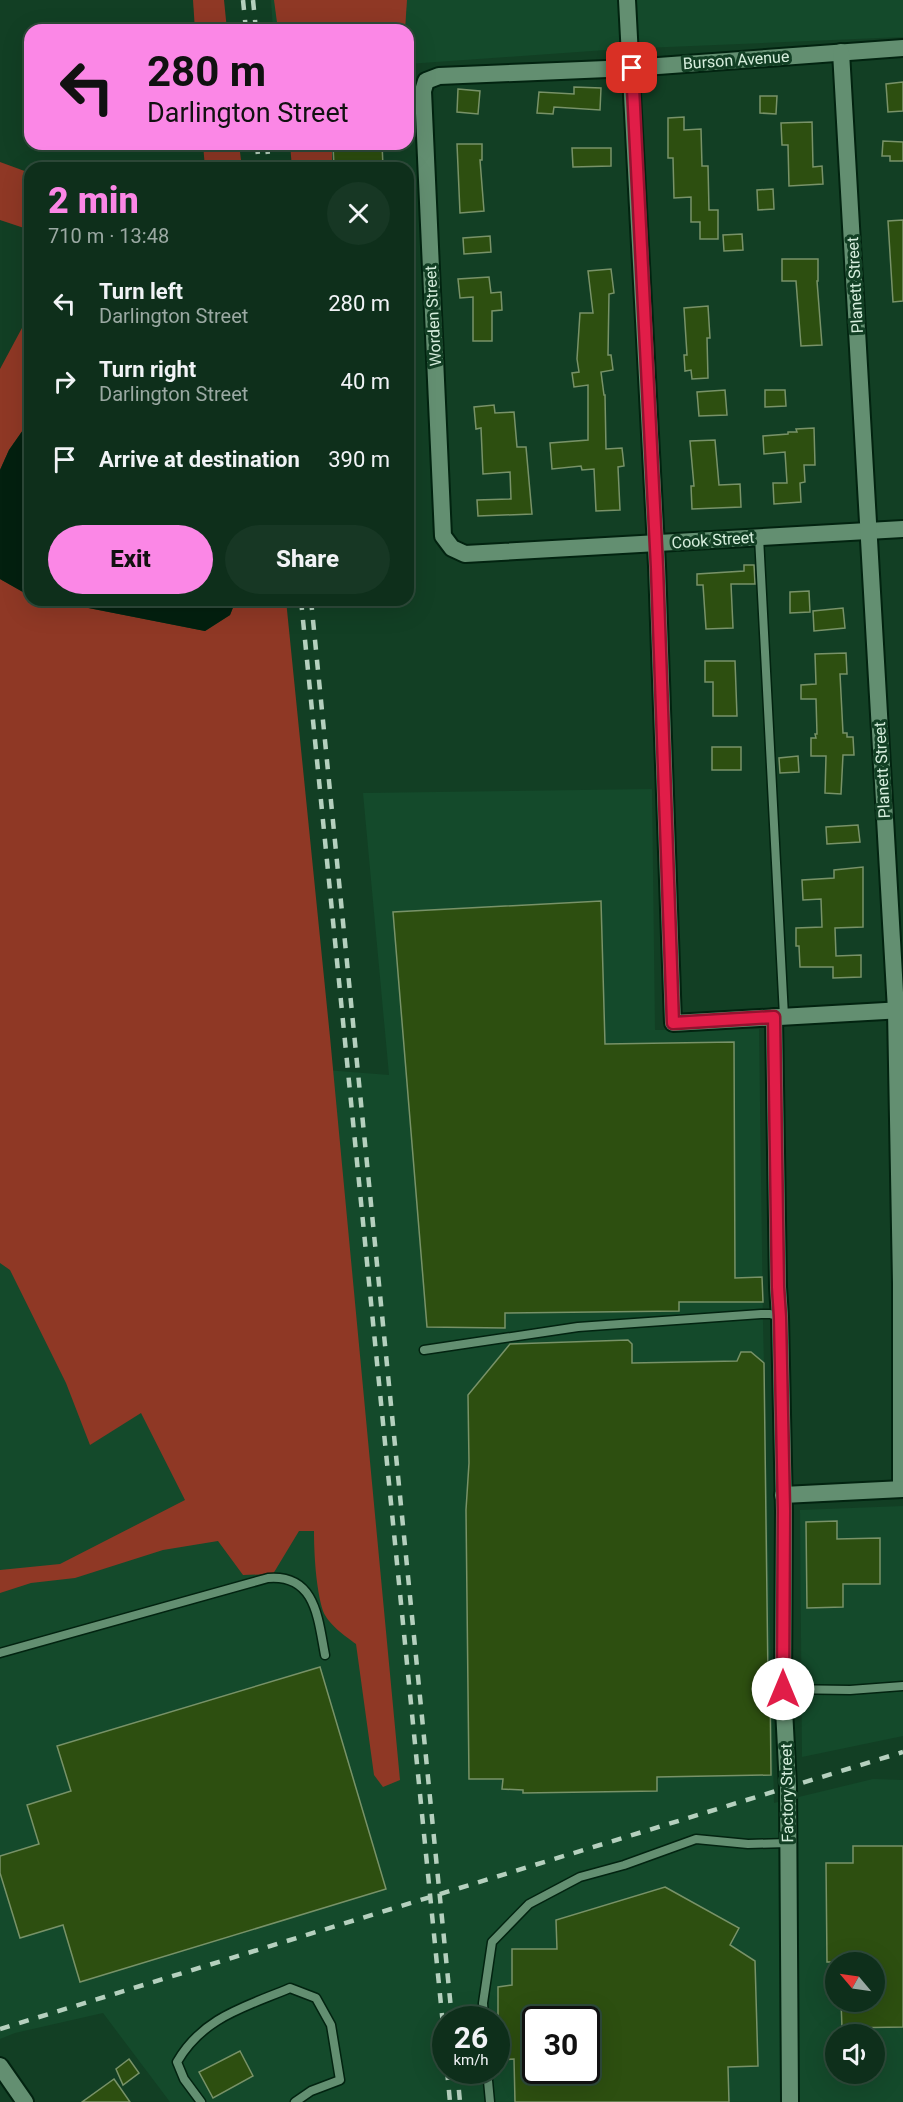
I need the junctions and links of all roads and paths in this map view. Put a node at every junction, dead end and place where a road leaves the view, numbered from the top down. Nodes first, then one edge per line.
1 (623, 1) edge
2 (903, 48) edge
3 (841, 52) junction
4 (632, 68) junction
5 (426, 81) joint
6 (903, 529) edge
7 (869, 531) junction
8 (759, 537) junction
9 (656, 544) junction
10 (452, 548) joint
11 (899, 1010) edge
12 (779, 1016) junction
13 (780, 1317) junction
14 (424, 1350) dead end
15 (902, 1489) edge
16 (783, 1495) junction
17 (0, 1653) edge
18 (325, 1655) dead end
19 (903, 1686) edge
20 (783, 1689) junction
21 (788, 1843) junction
22 (483, 2006) edge
23 (0, 2066) edge
24 (488, 2084) edge
25 (25, 2102) edge
26 (201, 2102) edge
27 (295, 2102) edge
28 (490, 2102) edge
29 (790, 2102) edge

1 - 4 street
2 - 3 street, Burson Avenue
3 - 4 street, Burson Avenue
3 - 7 street, Planett Street
4 - 5 street, Burson Avenue
4 - 9 street
5 - 10 street, Worden Street
6 - 7 street, Cook Street
7 - 8 street, Cook Street
7 - 11 street, Planett Street
8 - 9 street, Cook Street
8 - 12 lane
9 - 10 street, Cook Street
9 - 12 street
11 - 12 street
11 - 15 street, Planett Street
12 - 13 street, Factory Street
13 - 14 lane
13 - 16 street, Factory Street
15 - 16 street
16 - 20 street, Factory Street
17 - 18 lane
19 - 20 lane
20 - 21 street, Factory Street
21 - 22 lane
21 - 29 street, Factory Street
23 - 25 street
24 - 28 lane
26 - 27 lane

